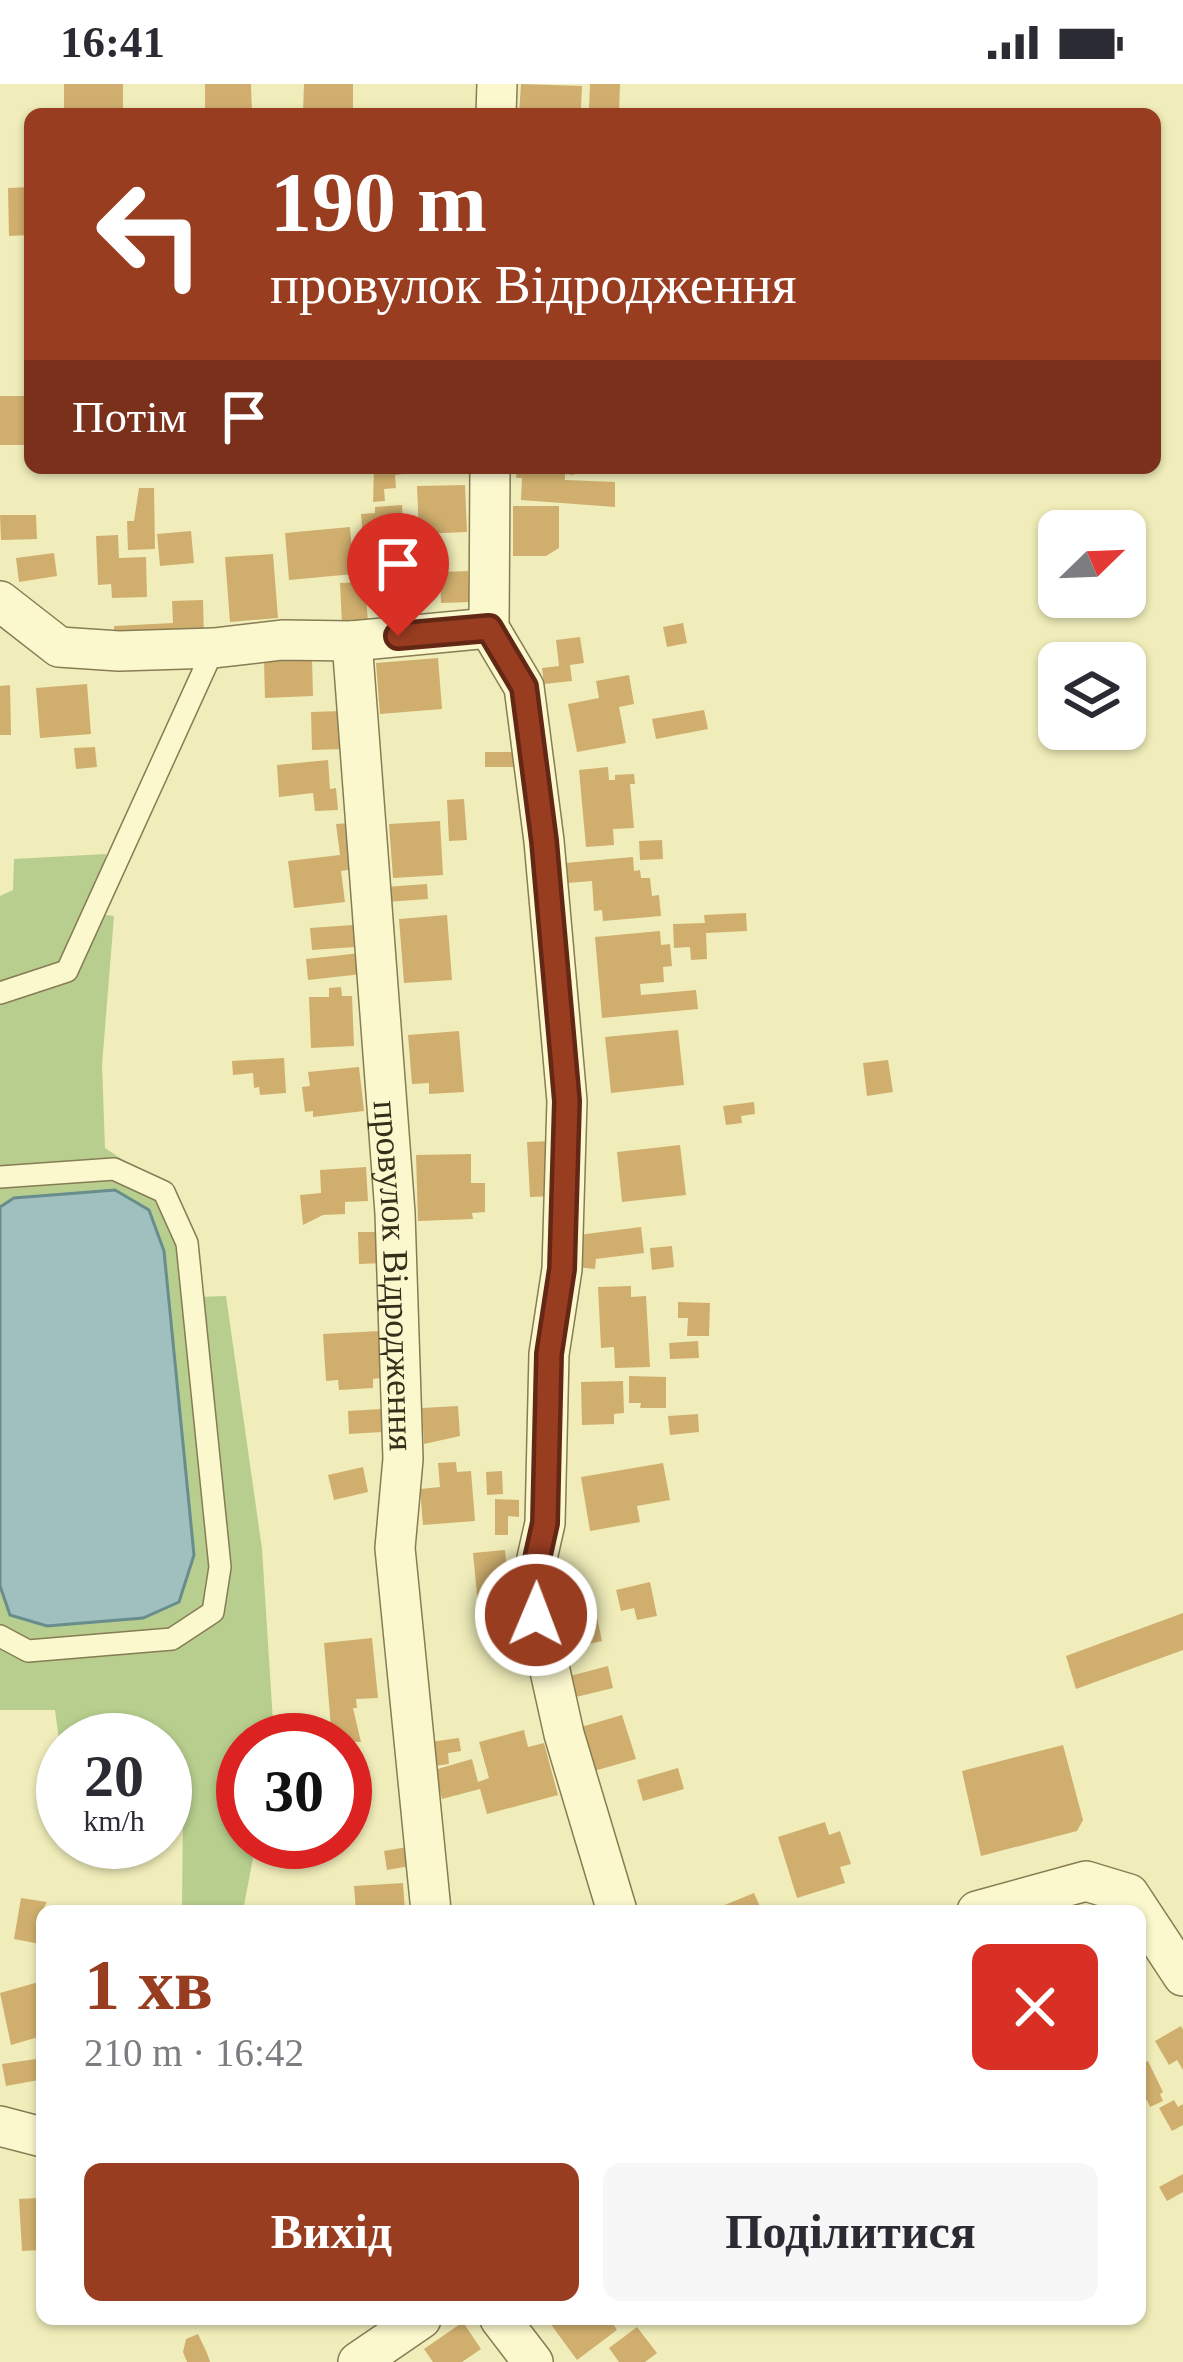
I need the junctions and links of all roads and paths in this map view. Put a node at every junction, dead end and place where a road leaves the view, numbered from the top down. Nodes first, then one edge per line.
1 (490, 474) edge
2 (0, 601) edge
3 (489, 628) junction
4 (352, 640) junction
5 (214, 649) junction
6 (0, 993) edge
7 (0, 1177) edge
8 (0, 1636) edge
9 (430, 1905) edge
10 (615, 1905) edge
11 (999, 1905) edge
12 (1136, 1905) edge
13 (1146, 1920) edge
14 (1183, 1976) edge
15 (0, 2126) edge
16 (36, 2135) edge
17 (412, 2325) edge
18 (505, 2325) edge
19 (358, 2362) edge
20 (533, 2362) edge

1 - 3 street
2 - 5 street
3 - 4 street
3 - 10 street
4 - 5 street
4 - 9 street, провулок Відродження
5 - 6 lane
7 - 8 lane
11 - 12 street
13 - 14 street
15 - 16 street
17 - 19 street
18 - 20 street

